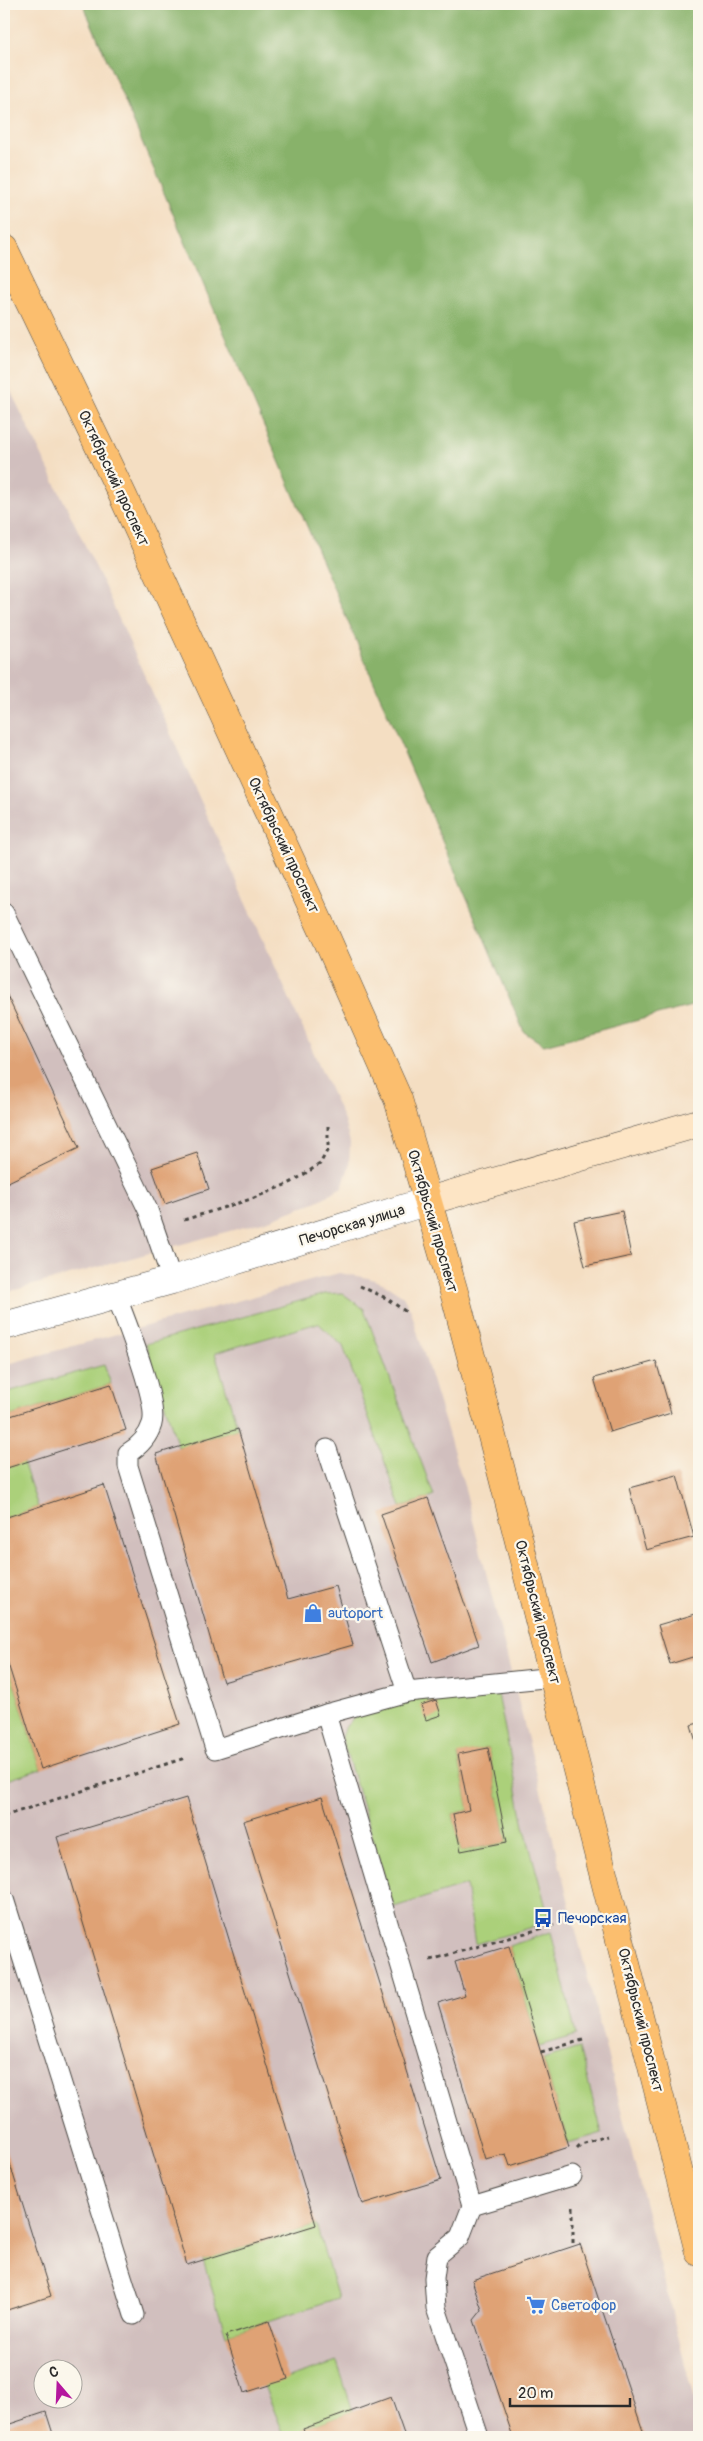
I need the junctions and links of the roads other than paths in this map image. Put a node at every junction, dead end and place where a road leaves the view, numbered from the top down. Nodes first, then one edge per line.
1 (4, 249) edge
2 (4, 913) edge
3 (699, 1123) edge
4 (428, 1201) junction
5 (172, 1280) junction
6 (116, 1295) junction
7 (4, 1326) edge
8 (328, 1449) dead end
9 (554, 1677) junction
10 (407, 1692) junction
11 (326, 1714) junction
12 (4, 1899) edge
13 (572, 2176) dead end
14 (472, 2206) junction
15 (694, 2209) edge
16 (699, 2252) edge
17 (134, 2315) dead end
18 (479, 2437) edge

1 - 4 main road, Октябрьский проспект
2 - 5 lane
3 - 4 street, Печорская улица
4 - 5 street, Печорская улица
4 - 9 main road, Октябрьский проспект
5 - 6 street, Печорская улица
6 - 7 street, Печорская улица
6 - 11 lane
8 - 10 lane
9 - 10 lane
9 - 15 main road, Октябрьский проспект
10 - 11 lane
11 - 14 lane
12 - 17 lane
13 - 14 lane
14 - 18 lane
15 - 16 main road, Октябрьский проспект

